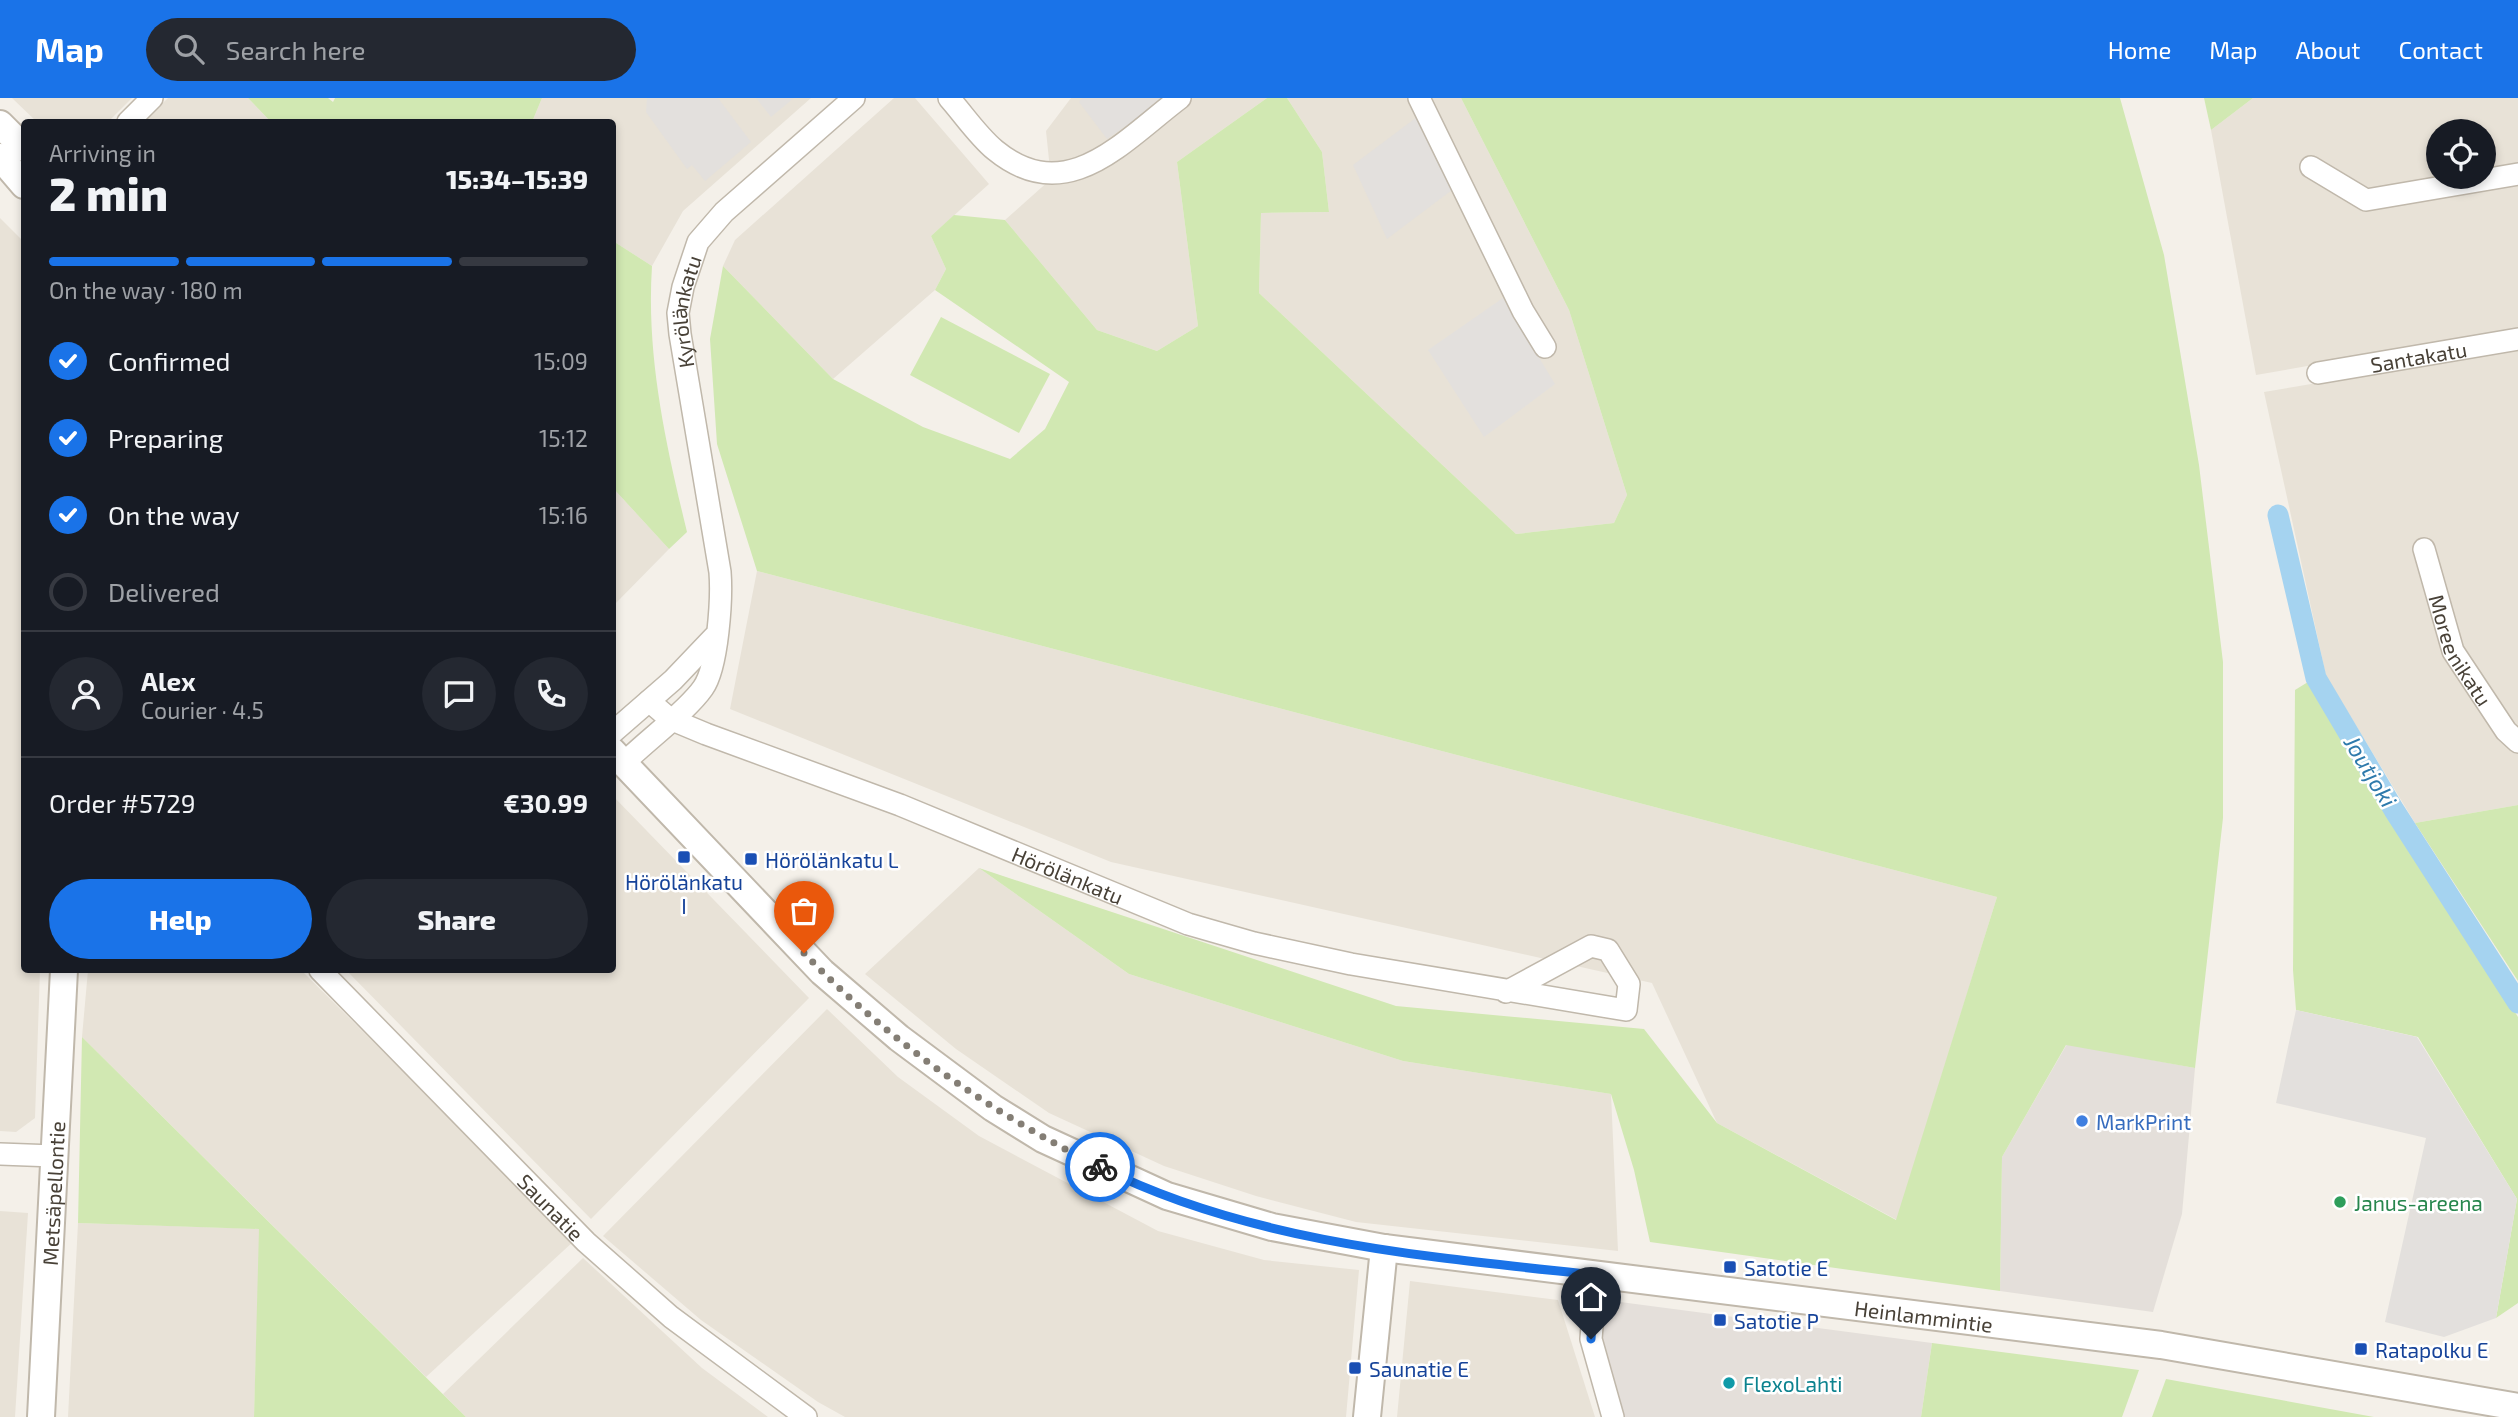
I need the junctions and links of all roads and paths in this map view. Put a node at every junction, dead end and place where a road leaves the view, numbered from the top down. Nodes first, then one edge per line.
1 (152, 98) edge
2 (854, 98) edge
3 (1180, 98) edge
4 (1419, 98) edge
5 (954, 100) edge
6 (131, 119) edge
7 (0, 124) edge
8 (21, 145) edge
9 (0, 158) edge
10 (2311, 167) dead end
11 (2518, 174) edge
12 (21, 182) edge
13 (2518, 338) edge
14 (1545, 347) dead end
15 (2318, 373) dead end
16 (2424, 550) dead end
17 (718, 633) junction
18 (649, 701) junction
19 (670, 719) junction
20 (616, 730) edge
21 (2518, 742) edge
22 (618, 757) edge
23 (64, 973) edge
24 (323, 973) edge
25 (1506, 992) junction
26 (0, 1154) edge
27 (54, 1156) junction
28 (1384, 1248) junction
29 (1595, 1275) junction
30 (2518, 1407) edge
31 (41, 1417) edge
32 (806, 1417) edge
33 (1367, 1417) edge
34 (1613, 1417) edge

1 - 6 street
2 - 17 street, Kyrölänkatu
3 - 5 street
4 - 14 street
7 - 8 street
9 - 12 street
10 - 11 street
13 - 15 street, Santakatu
16 - 21 street, Moreenikatu
17 - 18 street
17 - 19 street, Kyrölänkatu
18 - 19 street, Hörölänkatu
18 - 20 street
19 - 22 street, Kyrölänkatu
19 - 25 street, Hörölänkatu
22 - 28 street, Heinlammintie
23 - 27 street, Metsäpellontie
24 - 32 street, Saunatie
25 - 25 street, Hörölänkatu
26 - 27 street
27 - 31 street, Metsäpellontie
28 - 29 street, Heinlammintie
28 - 33 street
29 - 30 street, Heinlammintie
29 - 34 street

